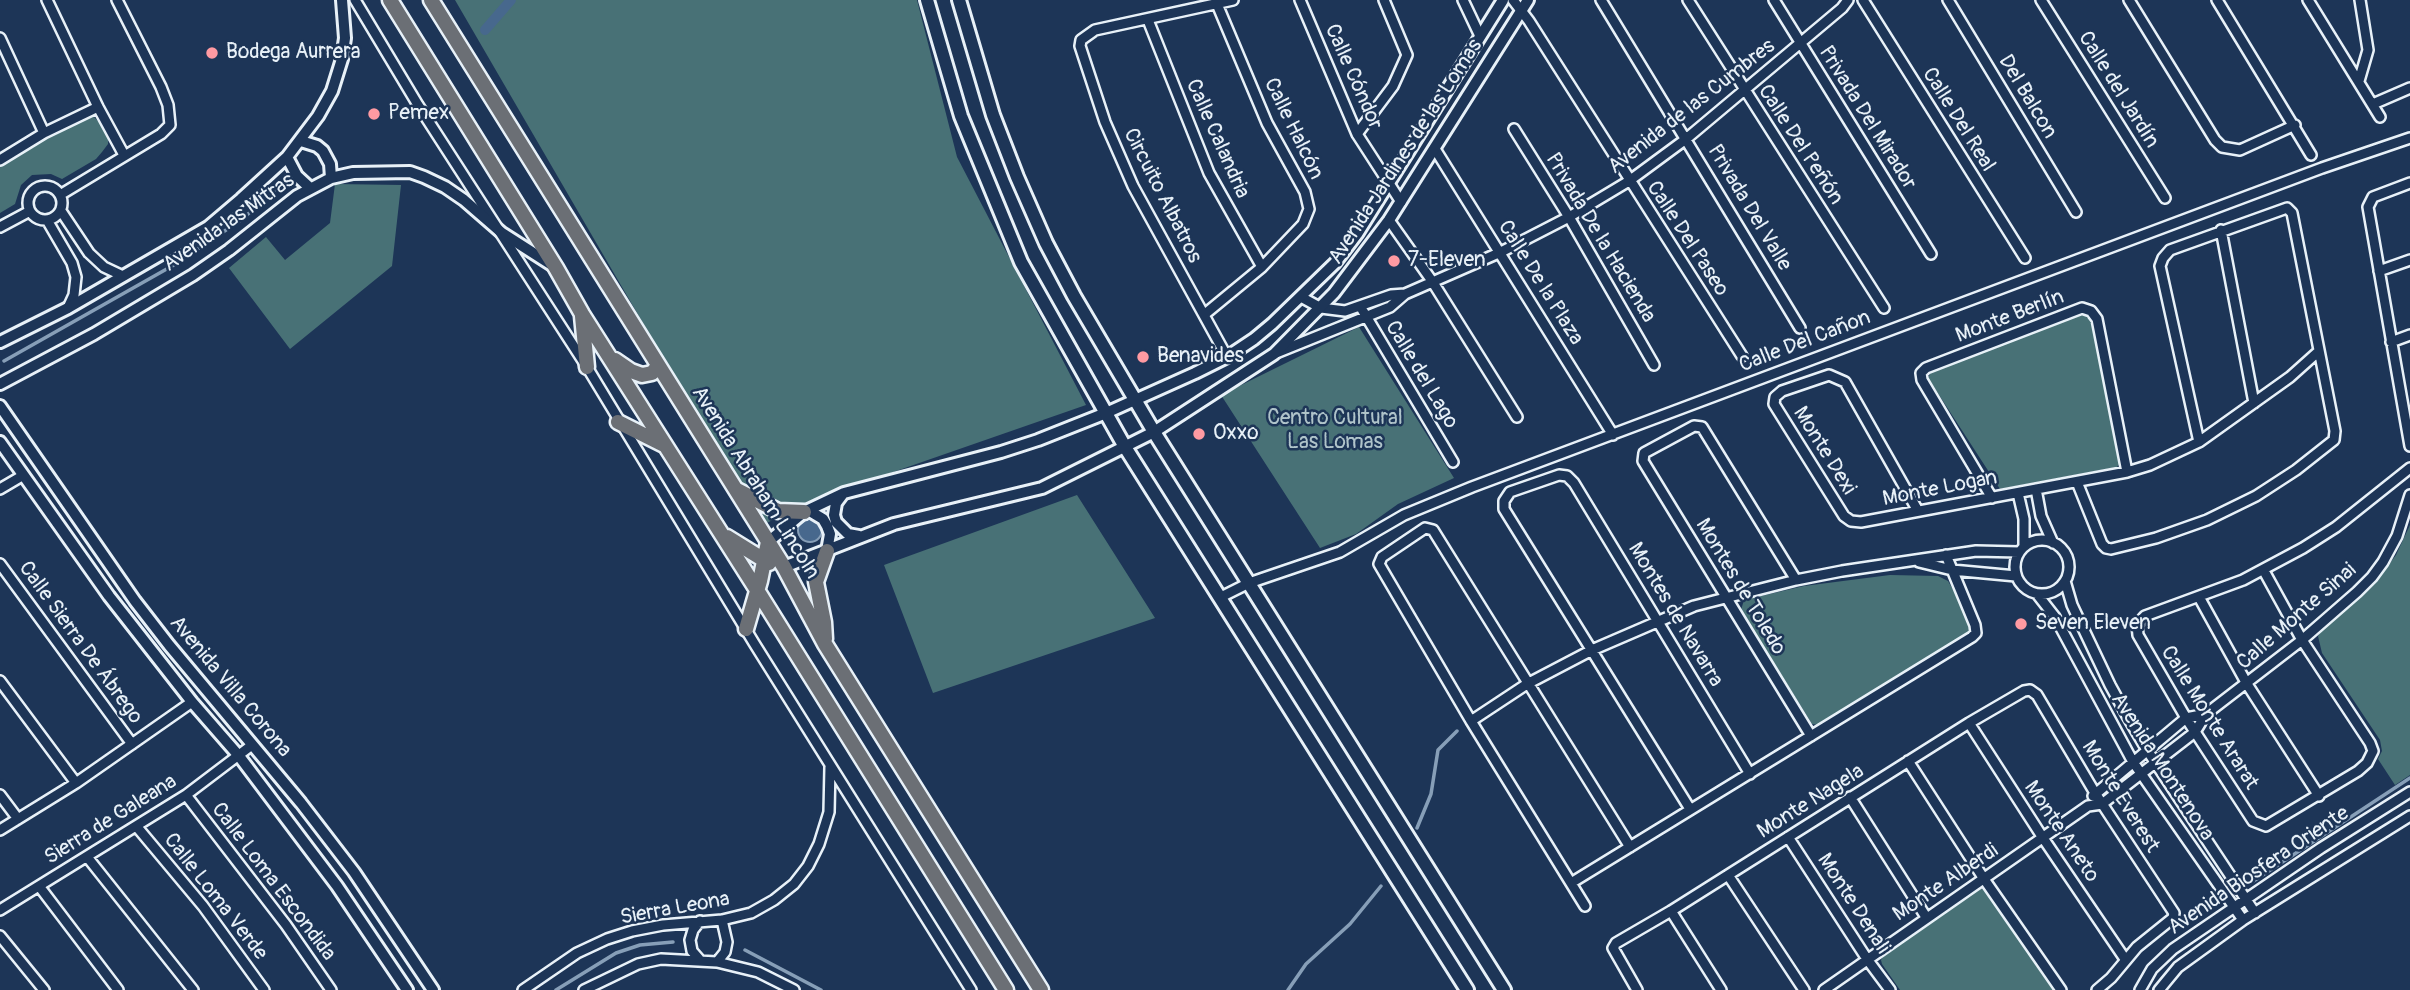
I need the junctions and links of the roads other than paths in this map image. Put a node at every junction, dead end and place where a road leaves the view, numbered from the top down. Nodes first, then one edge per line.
1 (47, 0) edge
2 (117, 0) edge
3 (342, 0) edge
4 (355, 0) edge
5 (390, 0) edge
6 (431, 0) edge
7 (927, 0) edge
8 (959, 0) edge
9 (1233, 0) edge
10 (1300, 0) edge
11 (1384, 0) edge
12 (1463, 0) edge
13 (1503, 0) edge
14 (1513, 0) edge
15 (1528, 0) edge
16 (1601, 0) edge
17 (1688, 0) edge
18 (1774, 0) edge
19 (1864, 0) edge
20 (1948, 0) edge
21 (2041, 0) edge
22 (2129, 0) edge
23 (2217, 0) edge
24 (2308, 0) edge
25 (2360, 0) edge
26 (1217, 4) junction
27 (1845, 4) edge
28 (1520, 11) junction
29 (1148, 20) junction
30 (1480, 36) junction
31 (0, 38) edge
32 (1800, 44) junction
33 (2359, 81) junction
34 (2410, 88) edge
35 (1744, 90) junction
36 (2372, 104) junction
37 (98, 107) junction
38 (2380, 117) dead end
39 (2295, 125) junction
40 (1514, 129) dead end
41 (44, 133) junction
42 (1357, 134) junction
43 (2410, 138) edge
44 (1686, 139) junction
45 (300, 141) junction
46 (1435, 149) junction
47 (124, 155) junction
48 (2311, 155) dead end
49 (287, 157) junction
50 (0, 160) edge
51 (331, 178) junction
52 (1629, 181) junction
53 (2410, 183) edge
54 (1388, 184) junction
55 (310, 188) junction
56 (60, 195) junction
57 (2165, 198) dead end
58 (1401, 202) junction
59 (30, 211) junction
60 (61, 211) junction
61 (2076, 212) dead end
62 (1569, 217) junction
63 (47, 220) junction
64 (1390, 220) junction
65 (0, 227) edge
66 (2221, 230) junction
67 (502, 233) junction
68 (1501, 252) junction
69 (89, 253) junction
70 (1931, 254) dead end
71 (2025, 258) dead end
72 (2410, 260) edge
73 (72, 263) junction
74 (556, 268) junction
75 (1262, 268) junction
76 (2379, 271) junction
77 (123, 276) junction
78 (1432, 281) junction
79 (1405, 294) junction
80 (1301, 297) junction
81 (1360, 306) junction
82 (1884, 307) dead end
83 (68, 308) junction
84 (1321, 308) junction
85 (582, 314) junction
86 (1205, 314) junction
87 (1366, 317) junction
88 (1800, 328) dead end
89 (2410, 335) edge
90 (0, 342) edge
91 (2392, 342) junction
92 (2319, 351) junction
93 (1274, 354) junction
94 (608, 355) junction
95 (1742, 356) dead end
96 (1227, 357) junction
97 (1654, 365) dead end
98 (658, 366) junction
99 (587, 367) junction
100 (0, 384) edge
101 (1136, 400) junction
102 (2254, 403) junction
103 (0, 406) edge
104 (2407, 409) edge
105 (1105, 413) junction
106 (1517, 416) dead end
107 (618, 422) junction
108 (1154, 432) junction
109 (1613, 435) junction
110 (0, 442) edge
111 (2199, 442) junction
112 (664, 444) junction
113 (2410, 446) edge
114 (1125, 447) junction
115 (1453, 462) dead end
116 (2410, 468) edge
117 (2127, 472) junction
118 (22, 476) junction
119 (2077, 482) junction
120 (734, 488) junction
121 (0, 489) edge
122 (2036, 489) junction
123 (844, 493) junction
124 (2018, 493) junction
125 (2410, 495) edge
126 (1992, 498) junction
127 (806, 511) junction
128 (1918, 511) junction
129 (1850, 521) joint
130 (720, 532) junction
131 (861, 536) junction
132 (768, 542) junction
133 (2053, 543) junction
134 (2022, 549) junction
135 (827, 551) junction
136 (1945, 555) junction
137 (764, 559) junction
138 (1917, 561) junction
139 (0, 564) edge
140 (784, 567) junction
141 (1952, 570) junction
142 (2264, 571) junction
143 (2016, 576) junction
144 (1796, 580) junction
145 (2065, 581) junction
146 (1249, 583) junction
147 (757, 590) junction
148 (2036, 594) junction
149 (1221, 597) junction
150 (1726, 597) junction
151 (2199, 597) junction
152 (1658, 620) junction
153 (746, 629) junction
154 (2302, 640) junction
155 (825, 643) junction
156 (1592, 650) junction
157 (0, 681) edge
158 (1527, 684) junction
159 (2247, 684) junction
160 (2035, 692) joint
161 (192, 702) junction
162 (2206, 714) junction
163 (2186, 718) junction
164 (1471, 721) junction
165 (1969, 723) junction
166 (2196, 732) junction
167 (1811, 736) junction
168 (132, 744) junction
169 (253, 745) junction
170 (2147, 750) junction
171 (239, 756) junction
172 (1908, 761) junction
173 (2133, 762) junction
174 (2156, 763) junction
175 (830, 765) junction
176 (1750, 774) junction
177 (2141, 774) junction
178 (76, 783) junction
179 (2410, 792) edge
180 (2095, 793) junction
181 (0, 795) edge
182 (186, 795) junction
183 (2319, 796) junction
184 (1850, 797) junction
185 (2102, 804) junction
186 (2088, 806) junction
187 (1690, 809) junction
188 (2410, 816) edge
189 (18, 819) junction
190 (137, 827) junction
191 (0, 830) edge
192 (1788, 837) junction
193 (2043, 838) junction
194 (1630, 847) junction
195 (88, 858) junction
196 (1728, 875) junction
197 (1984, 879) junction
198 (1571, 883) junction
199 (39, 886) junction
200 (2246, 898) junction
201 (1585, 906) dead end
202 (2233, 907) junction
203 (0, 910) edge
204 (1671, 911) junction
205 (2255, 913) junction
206 (1926, 917) junction
207 (722, 920) junction
208 (2243, 920) junction
209 (700, 921) junction
210 (0, 936) edge
211 (699, 959) junction
212 (1867, 959) junction
213 (2125, 959) junction
214 (717, 962) junction
215 (44, 990) edge
216 (118, 990) edge
217 (192, 990) edge
218 (264, 990) edge
219 (331, 990) edge
220 (407, 990) edge
221 (433, 990) edge
222 (523, 990) edge
223 (584, 990) edge
224 (794, 990) edge
225 (971, 990) edge
226 (1006, 990) edge
227 (1041, 990) edge
228 (1467, 990) edge
229 (1504, 990) edge
230 (1637, 990) edge
231 (1721, 990) edge
232 (1804, 990) edge
233 (1824, 990) edge
234 (1890, 990) edge
235 (2061, 990) edge
236 (2097, 990) edge
237 (2140, 990) edge
238 (2159, 990) edge

1 - 37 street
2 - 47 street
3 - 45 street, Avenida las Mitras
4 - 67 street
5 - 74 main road
6 - 98 main road, Avenida Abraham Lincoln
7 - 105 main road
8 - 101 main road
9 - 26 street
10 - 42 street, Calle Cóndor
11 - 42 street
12 - 30 street
13 - 30 street, Avenida Jardines de las Lomas
14 - 28 street, Calle Del Paseo
15 - 28 street, Avenida Jardines de las Lomas
16 - 44 street, Privada Del Valle
17 - 35 street, Calle Del Peñón
18 - 32 street, Privada Del Mirador
19 - 27 street, Avenida de las Cumbres
19 - 71 street, Calle Del Real
20 - 61 street, Del Balcon
21 - 57 street, Calle del Jardín
22 - 39 street
23 - 39 street
24 - 33 street
25 - 33 street
26 - 29 street
26 - 75 street, Calle Halcón
27 - 32 street, Avenida de las Cumbres
28 - 46 street, Avenida Jardines de las Lomas
28 - 52 street, Calle Del Paseo
29 - 75 street, Calle Calandria
29 - 86 street, Circuito Albatros
30 - 54 street, Avenida Jardines de las Lomas
31 - 41 street
32 - 35 street, Avenida de las Cumbres
32 - 70 street, Privada Del Mirador
33 - 36 street
34 - 36 street
35 - 44 street, Avenida de las Cumbres
35 - 82 street, Calle Del Peñón
36 - 38 street
37 - 41 street
37 - 47 street
39 - 48 street
40 - 62 street, Privada De la Hacienda
41 - 50 street
42 - 54 street, Calle Cóndor
43 - 109 street, Calle Del Cañon
44 - 52 street, Avenida de las Cumbres
44 - 88 street, Privada Del Valle
45 - 49 street, Avenida las Mitras
45 - 51 street
46 - 58 street, Avenida Jardines de las Lomas
46 - 68 street, Calle De la Plaza
47 - 56 street
49 - 55 street
49 - 77 street, Avenida las Mitras
51 - 55 street, Avenida las Mitras
51 - 67 street, Avenida las Mitras
52 - 62 street, Avenida de las Cumbres
52 - 95 street, Calle Del Paseo
53 - 76 street
54 - 58 street, Calle Cóndor
54 - 80 street, Avenida Jardines de las Lomas
55 - 100 street, Avenida las Mitras
56 - 59 street
56 - 60 street
58 - 64 street, Avenida Jardines de las Lomas
59 - 63 street
59 - 65 street
60 - 63 street
60 - 69 street
62 - 68 street, Avenida de las Cumbres
62 - 97 street, Privada De la Hacienda
63 - 73 street
64 - 78 street
64 - 84 street, Avenida Jardines de las Lomas
66 - 92 street
66 - 102 street
66 - 111 street
67 - 74 street, Avenida las Mitras
67 - 99 street
68 - 78 street, Avenida de las Cumbres
68 - 109 street, Calle De la Plaza
69 - 73 street
69 - 77 street
72 - 76 street
73 - 83 street
74 - 85 main road
75 - 86 street, Calle Halcón
76 - 91 street
77 - 83 street, Avenida las Mitras
78 - 79 street, Avenida de las Cumbres
78 - 106 street
79 - 81 street, Avenida de las Cumbres
79 - 87 street, Avenida de las Cumbres
80 - 84 street
80 - 96 street, Avenida Jardines de las Lomas
81 - 84 street, Avenida de las Cumbres
81 - 87 street, Calle del Lago
83 - 90 street, Avenida las Mitras
84 - 93 street, Avenida Jardines de las Lomas
85 - 94 main road
85 - 99 main road
86 - 96 street, Circuito Albatros
87 - 93 street, Avenida de las Cumbres
87 - 115 street, Calle del Lago
89 - 91 street
91 - 104 street
92 - 102 street, Monte Logan
92 - 119 street
93 - 108 street, Avenida Jardines de las Lomas
94 - 98 main road
94 - 112 main road
96 - 101 street, Avenida Jardines de las Lomas
98 - 120 main road, Avenida Abraham Lincoln
99 - 107 street
101 - 105 street, Avenida Jardines de las Lomas
101 - 108 main road
102 - 111 street, Monte Logan
103 - 169 street, Avenida Villa Corona
104 - 113 street
105 - 114 main road
105 - 123 street, Avenida Jardines de las Lomas
107 - 112 main road
107 - 153 street
108 - 114 street, Avenida Jardines de las Lomas
108 - 146 main road
109 - 146 street, Calle Del Cañon
110 - 118 street, Avenida Villa Corona
111 - 117 street, Monte Logan
112 - 130 main road
114 - 131 street, Avenida Jardines de las Lomas
114 - 149 main road
116 - 142 street
117 - 119 street, Monte Logan
117 - 126 street, Monte Berlín
118 - 121 street
118 - 161 street, Avenida Villa Corona
119 - 122 street, Monte Logan
120 - 127 main road
120 - 132 main road, Avenida Abraham Lincoln
122 - 124 street, Monte Logan
122 - 133 street
123 - 127 street, Avenida Jardines de las Lomas
123 - 131 street
124 - 126 street, Monte Logan
124 - 134 street
125 - 154 street, Calle Monte Sinai
126 - 128 street, Monte Logan
127 - 132 street, Avenida Jardines de las Lomas
127 - 135 street
128 - 129 street, Monte Logan
128 - 129 street, Monte Dexi
130 - 137 main road
130 - 147 main road
131 - 135 street, Avenida Jardines de las Lomas
132 - 137 main road
132 - 140 main road, Avenida Abraham Lincoln
133 - 134 street
133 - 145 street
134 - 136 street
134 - 143 street
135 - 140 street, Avenida Jardines de las Lomas
135 - 155 main road
136 - 138 street
136 - 141 street
137 - 140 main road
137 - 147 main road
138 - 141 street
138 - 144 street
139 - 168 street, Calle Sierra De Ábrego
140 - 155 main road, Avenida Abraham Lincoln
141 - 143 street
141 - 167 street
142 - 151 street
142 - 154 street
143 - 148 street
144 - 150 street
144 - 150 street, Montes de Toledo
145 - 148 street
145 - 170 street, Avenida Montenova
146 - 149 street, Calle Del Cañon
146 - 229 main road
147 - 153 main road
147 - 226 main road
148 - 173 street, Avenida Montenova
149 - 228 main road
150 - 152 street
150 - 167 street, Montes de Toledo
151 - 159 street
151 - 163 street, Calle Monte Ararat
152 - 156 street
152 - 156 street, Montes de Navarra
152 - 176 street, Montes de Navarra
153 - 175 street
154 - 159 street, Calle Monte Sinai
154 - 183 street
155 - 227 main road, Avenida Abraham Lincoln
156 - 158 street
156 - 187 street
157 - 178 street
158 - 164 street
158 - 164 street
158 - 194 street
159 - 162 street, Calle Monte Sinai
159 - 183 street
160 - 165 street, Monte Nagela
160 - 180 street, Monte Everest
161 - 168 street
161 - 171 street, Avenida Villa Corona
162 - 163 street
162 - 166 street
163 - 166 street, Calle Monte Ararat
163 - 170 street
164 - 198 street
165 - 172 street, Monte Nagela
165 - 193 street, Monte Aneto
166 - 174 street
166 - 183 street, Calle Monte Ararat
167 - 176 street
168 - 178 street
169 - 171 street, Sierra de Galeana
169 - 221 street, Avenida Villa Corona
170 - 173 street
170 - 174 street, Avenida Montenova
171 - 182 street, Sierra de Galeana
171 - 220 street, Avenida Villa Corona
172 - 184 street, Monte Nagela
172 - 197 street
173 - 177 street, Avenida Montenova
173 - 180 street
174 - 177 street
174 - 200 street, Avenida Montenova
175 - 207 street, Sierra Leona
175 - 225 street
176 - 187 street
177 - 185 street
177 - 202 street, Avenida Montenova
178 - 189 street
179 - 200 street, Avenida Biosfera Oriente
180 - 185 street, Monte Everest
180 - 186 street
181 - 189 street
182 - 190 street, Sierra de Galeana
182 - 219 street, Calle Loma Escondida
184 - 192 street, Monte Nagela
184 - 206 street
185 - 186 street
185 - 213 street, Monte Everest
186 - 193 street, Monte Alberdi
187 - 194 street
188 - 205 street, Avenida Biosfera Oriente
189 - 191 street
190 - 195 street, Sierra de Galeana
190 - 218 street, Calle Loma Verde
192 - 196 street, Monte Nagela
192 - 212 street, Monte Denali
193 - 197 street, Monte Alberdi
193 - 213 street, Monte Aneto
194 - 198 street
195 - 199 street, Sierra de Galeana
195 - 217 street
196 - 204 street, Monte Nagela
196 - 232 street
197 - 206 street, Monte Alberdi
197 - 235 street
198 - 201 street
199 - 203 street, Sierra de Galeana
199 - 216 street
200 - 202 street, Avenida Biosfera Oriente
200 - 205 street, Avenida Montenova
202 - 208 street, Avenida Montenova
202 - 237 street, Avenida Biosfera Oriente
204 - 230 street, Monte Nagela
204 - 231 street
205 - 208 street, Avenida Biosfera Oriente
206 - 212 street, Monte Alberdi
207 - 209 street, Sierra Leona
207 - 214 street
208 - 238 street, Avenida Biosfera Oriente
209 - 211 street
209 - 222 street, Sierra Leona
210 - 215 street
211 - 214 street
211 - 223 street
212 - 233 street, Monte Alberdi
212 - 234 street, Monte Denali
213 - 236 street
214 - 224 street

